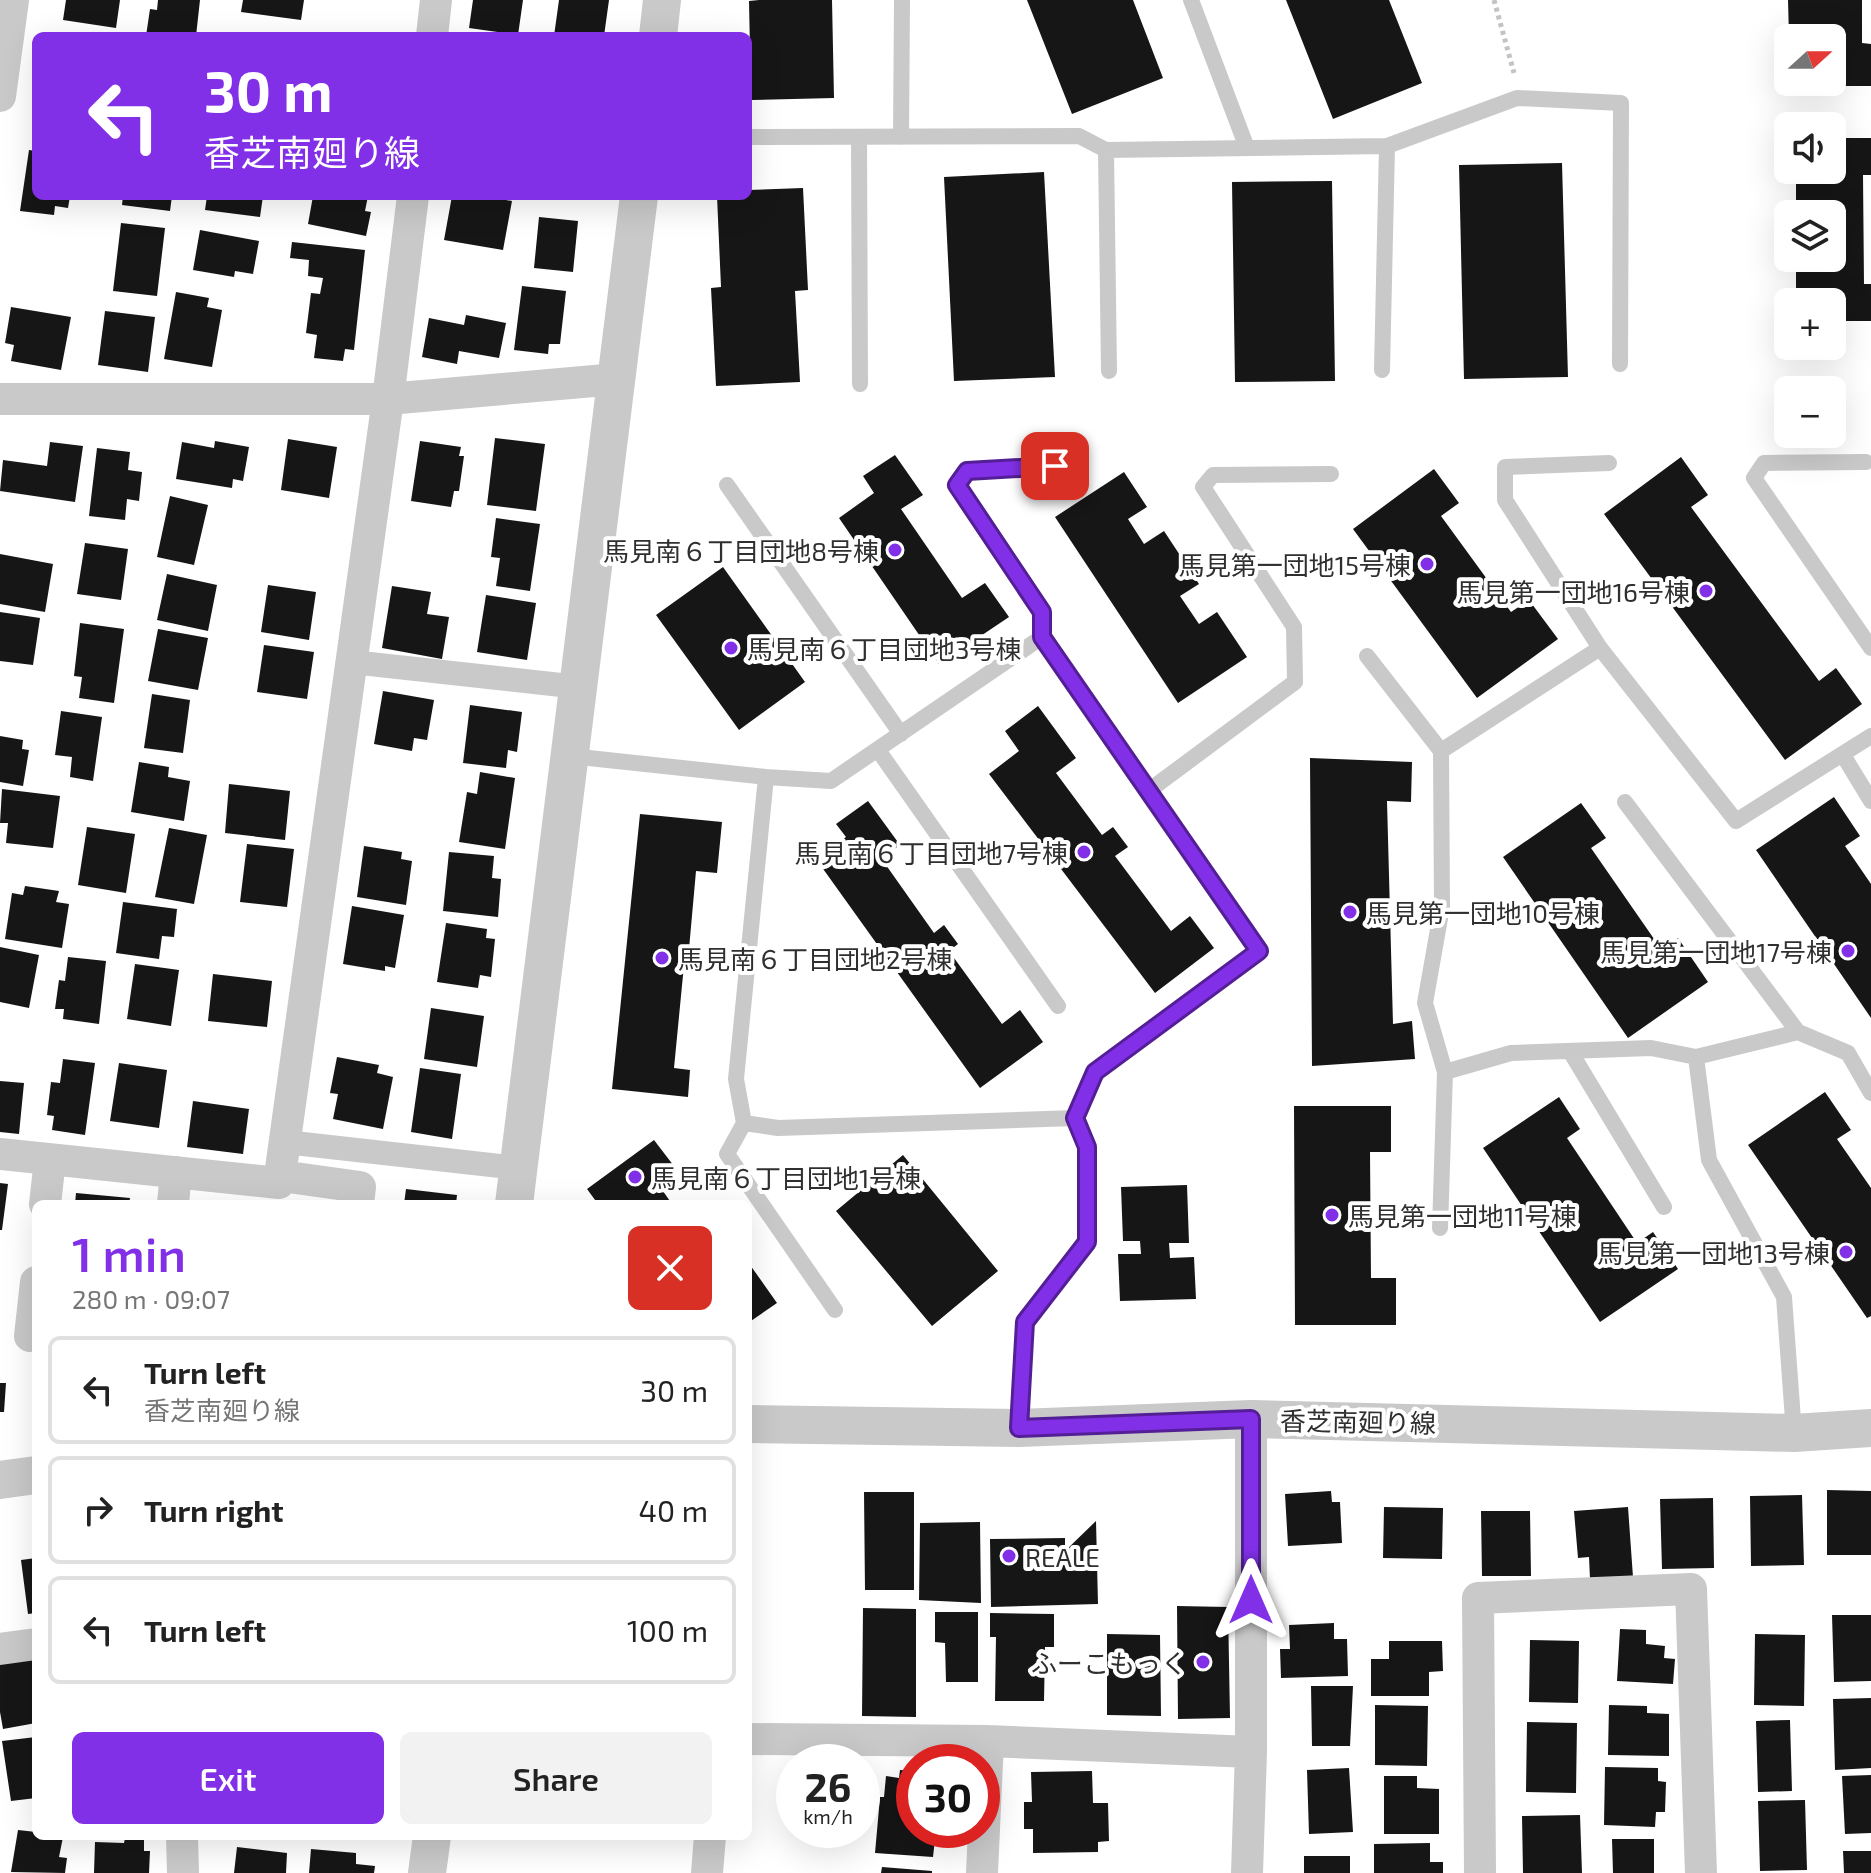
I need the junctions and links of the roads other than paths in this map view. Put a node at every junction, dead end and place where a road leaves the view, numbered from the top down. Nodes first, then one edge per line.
1 (13, 0) edge
2 (436, 0) edge
3 (662, 0) edge
4 (902, 0) edge
5 (1191, 0) edge
6 (432, 32) edge
7 (658, 32) edge
8 (0, 96) edge
9 (752, 137) edge
10 (859, 137) junction
11 (901, 137) junction
12 (1387, 146) junction
13 (1247, 148) junction
14 (1106, 150) junction
15 (413, 200) edge
16 (639, 200) edge
17 (1620, 364) dead end
18 (1382, 370) dead end
19 (1109, 371) dead end
20 (617, 379) junction
21 (860, 384) dead end
22 (0, 399) edge
23 (388, 399) junction
24 (1866, 462) dead end
25 (1609, 463) dead end
26 (1055, 466) dead end
27 (1331, 474) dead end
28 (727, 485) dead end
29 (1042, 637) junction
30 (1600, 648) junction
31 (1871, 648) edge
32 (1367, 656) dead end
33 (352, 662) junction
34 (579, 687) junction
35 (901, 734) junction
36 (1871, 736) edge
37 (878, 750) junction
38 (1441, 751) junction
39 (1843, 755) junction
40 (570, 756) junction
41 (766, 777) junction
42 (1147, 792) junction
43 (1871, 801) edge
44 (1625, 802) dead end
45 (1058, 1006) dead end
46 (1798, 1032) junction
47 (1570, 1051) junction
48 (1696, 1057) junction
49 (1445, 1072) junction
50 (1871, 1093) edge
51 (1075, 1118) junction
52 (744, 1123) junction
53 (285, 1142) junction
54 (0, 1154) edge
55 (50, 1160) junction
56 (281, 1176) junction
57 (516, 1186) edge
58 (174, 1188) edge
59 (45, 1200) edge
60 (358, 1200) edge
61 (1664, 1207) dead end
62 (1440, 1228) dead end
63 (835, 1310) dead end
64 (32, 1318) edge
65 (30, 1336) dead end
66 (1251, 1419) junction
67 (752, 1424) edge
68 (1019, 1428) junction
69 (1871, 1428) edge
70 (1794, 1433) junction
71 (32, 1476) edge
72 (0, 1480) edge
73 (32, 1645) edge
74 (0, 1649) edge
75 (752, 1739) edge
76 (988, 1741) junction
77 (1251, 1752) junction
78 (182, 1840) edge
79 (431, 1840) edge
80 (710, 1840) edge
81 (183, 1873) edge
82 (427, 1873) edge
83 (707, 1873) edge
84 (982, 1873) edge
85 (1247, 1873) edge
86 (1480, 1873) edge
87 (1701, 1873) edge

1 - 8 street
2 - 6 street
3 - 7 street
4 - 11 lane
5 - 13 lane
9 - 10 lane
10 - 11 lane
10 - 21 lane
11 - 14 lane
12 - 13 lane
12 - 17 lane
12 - 18 lane
13 - 14 lane
14 - 19 lane
15 - 23 street
16 - 20 street
20 - 23 street
20 - 34 street
22 - 23 street
23 - 33 street
24 - 31 lane
25 - 30 lane
26 - 29 lane
27 - 42 lane
28 - 35 lane
29 - 35 lane
29 - 42 lane
30 - 38 lane
30 - 39 lane
32 - 38 lane
33 - 34 street
33 - 53 street
34 - 40 street
35 - 37 lane
36 - 39 lane
37 - 41 lane
37 - 45 lane
38 - 49 lane
39 - 43 lane
40 - 41 lane
40 - 57 street
41 - 52 lane
42 - 51 lane
44 - 46 lane
46 - 48 lane
46 - 50 lane
47 - 48 lane
47 - 49 lane
47 - 61 lane
48 - 70 lane
49 - 62 lane
51 - 52 lane
51 - 68 lane
52 - 63 lane
53 - 56 street
53 - 57 street
54 - 55 street
55 - 58 street
55 - 59 street
56 - 58 street
56 - 60 street
64 - 65 street
66 - 68 street, 香芝南廻り線
66 - 70 street, 香芝南廻り線
66 - 77 street
67 - 68 street, 香芝南廻り線
69 - 70 street, 香芝南廻り線
71 - 72 street
73 - 74 street
75 - 76 street
76 - 77 street
76 - 84 street
77 - 85 street
78 - 81 street
79 - 82 street
80 - 83 street
86 - 87 street

